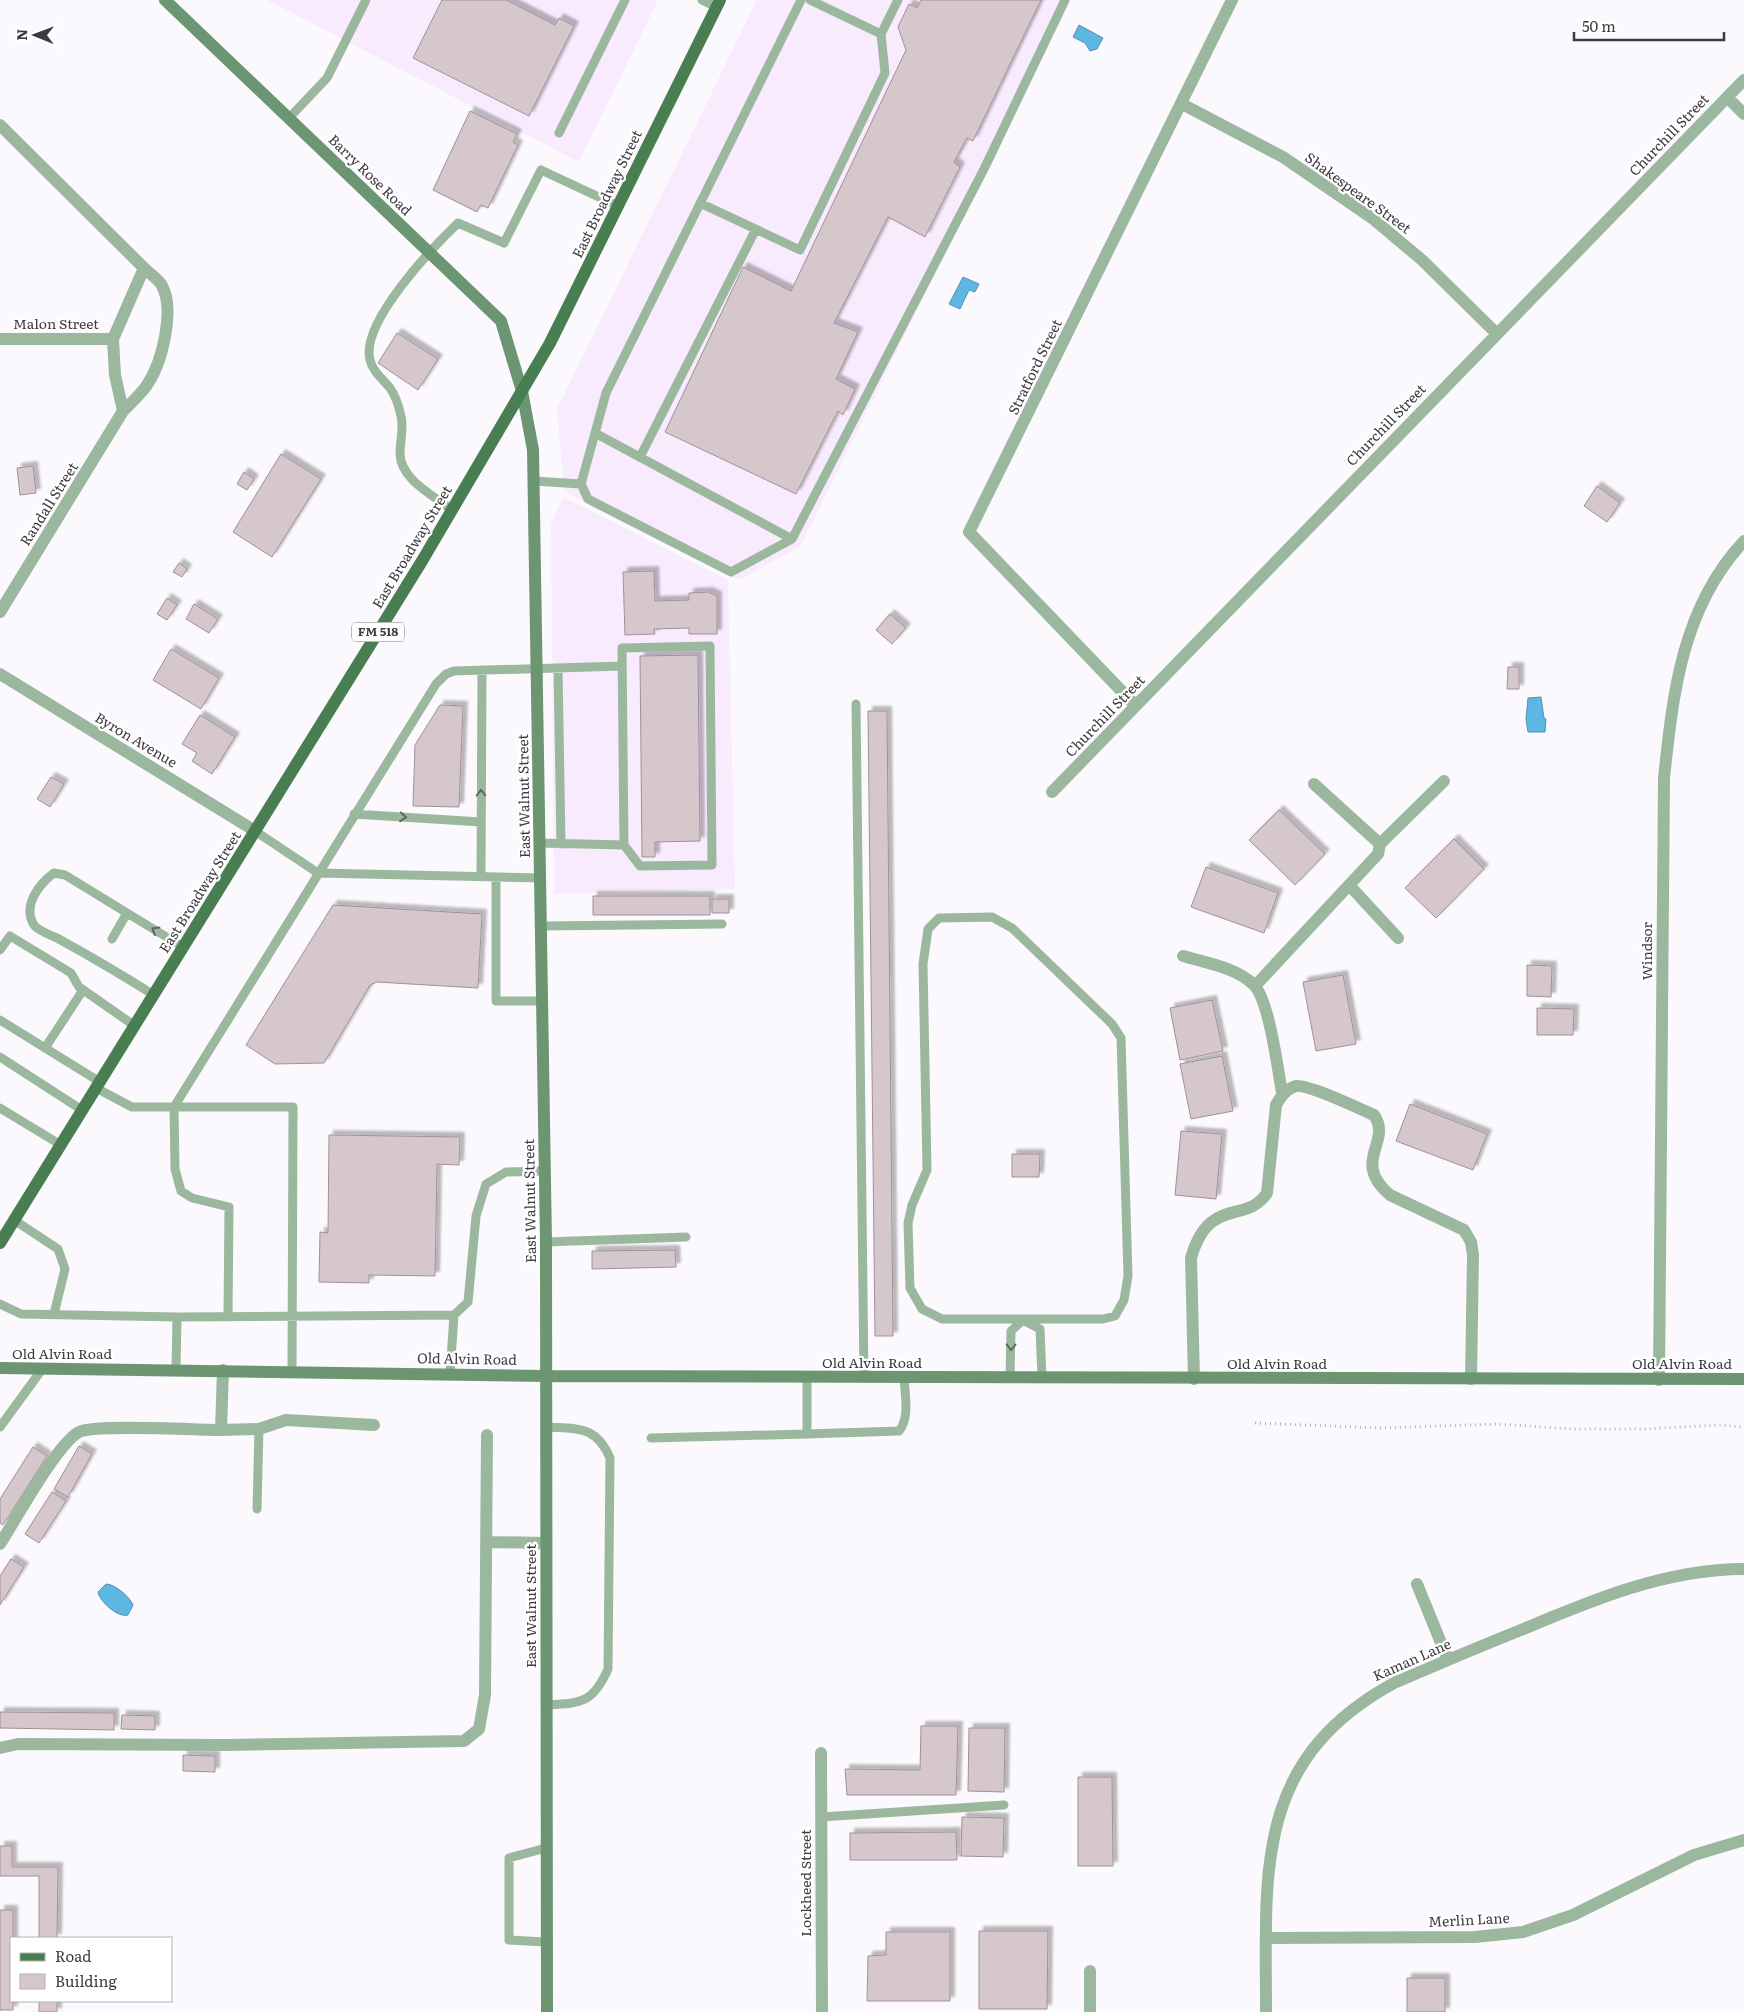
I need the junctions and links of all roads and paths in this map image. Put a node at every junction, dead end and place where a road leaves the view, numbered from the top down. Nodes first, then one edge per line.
1 (165, 0) edge
2 (354, 0) edge
3 (625, 0) edge
4 (702, 0) edge
5 (801, 0) edge
6 (810, 0) edge
7 (898, 0) edge
8 (1065, 0) edge
9 (1232, 0) edge
10 (364, 2) edge
11 (718, 4) edge
12 (881, 34) junction
13 (1744, 80) edge
14 (1727, 97) junction
15 (1182, 104) junction
16 (1744, 114) edge
17 (289, 118) junction
18 (0, 125) edge
19 (559, 133) dead end
20 (700, 203) junction
21 (618, 206) junction
22 (756, 229) junction
23 (428, 252) junction
24 (144, 268) junction
25 (1496, 333) junction
26 (113, 338) junction
27 (0, 339) edge
28 (522, 391) junction
29 (123, 411) junction
30 (595, 433) junction
31 (640, 457) junction
32 (534, 481) junction
33 (581, 484) junction
34 (452, 510) junction
35 (792, 539) junction
36 (1744, 541) edge
37 (0, 612) edge
38 (622, 666) junction
39 (558, 668) junction
40 (537, 669) junction
41 (482, 670) junction
42 (0, 674) edge
43 (856, 704) dead end
44 (1136, 705) junction
45 (1444, 781) dead end
46 (1314, 784) dead end
47 (1052, 792) dead end
48 (354, 814) junction
49 (481, 822) junction
50 (255, 830) junction
51 (540, 843) junction
52 (561, 844) junction
53 (1380, 844) junction
54 (624, 845) junction
55 (318, 873) junction
56 (480, 876) junction
57 (496, 877) junction
58 (540, 878) junction
59 (1350, 886) junction
60 (127, 913) junction
61 (722, 924) dead end
62 (542, 926) junction
63 (1398, 938) dead end
64 (112, 939) dead end
65 (183, 947) junction
66 (0, 950) edge
67 (1183, 956) dead end
68 (1255, 986) junction
69 (83, 990) junction
70 (154, 995) junction
71 (543, 1001) junction
72 (0, 1020) edge
73 (135, 1026) junction
74 (45, 1048) junction
75 (0, 1057) edge
76 (98, 1085) junction
77 (1282, 1093) junction
78 (174, 1107) junction
79 (0, 1108) edge
80 (82, 1110) junction
81 (61, 1145) junction
82 (545, 1171) junction
83 (14, 1220) junction
84 (686, 1237) dead end
85 (546, 1242) junction
86 (0, 1243) edge
87 (0, 1304) edge
88 (54, 1314) junction
89 (454, 1315) junction
90 (177, 1317) junction
91 (228, 1317) junction
92 (292, 1317) junction
93 (1023, 1320) junction
94 (0, 1368) edge
95 (43, 1368) junction
96 (176, 1369) junction
97 (223, 1370) junction
98 (292, 1371) junction
99 (450, 1374) junction
100 (546, 1376) junction
101 (807, 1377) junction
102 (864, 1378) junction
103 (904, 1378) junction
104 (1010, 1378) junction
105 (1042, 1378) junction
106 (1194, 1379) junction
107 (1471, 1379) junction
108 (1744, 1379) edge
109 (1659, 1380) junction
110 (1255, 1423) dead end
111 (374, 1425) dead end
112 (0, 1426) edge
113 (546, 1427) junction
114 (1744, 1427) edge
115 (258, 1429) junction
116 (221, 1430) junction
117 (807, 1434) junction
118 (487, 1435) dead end
119 (651, 1438) dead end
120 (258, 1509) dead end
121 (486, 1542) junction
122 (546, 1543) junction
123 (0, 1544) edge
124 (1744, 1569) edge
125 (1417, 1584) dead end
126 (1448, 1660) junction
127 (546, 1705) junction
128 (0, 1748) edge
129 (821, 1753) dead end
130 (1004, 1805) dead end
131 (821, 1817) junction
132 (1744, 1840) edge
133 (546, 1848) junction
134 (1266, 1938) junction
135 (546, 1942) junction
136 (1090, 1972) dead end
137 (546, 2012) edge
138 (822, 2012) edge
139 (1090, 2012) edge
140 (1266, 2012) edge

1 - 17 street, Barry Rose Road
2 - 10 lane
3 - 19 lane
4 - 11 lane
5 - 20 lane
6 - 12 lane
7 - 12 lane
8 - 35 lane
9 - 15 street, Stratford Street
10 - 17 lane
11 - 21 main road, East Broadway Street / FM 518
12 - 22 lane
13 - 14 street, Churchill Street
14 - 16 street
14 - 25 street, Churchill Street
15 - 25 street, Shakespeare Street
15 - 44 street, Stratford Street
17 - 23 street, Barry Rose Road
18 - 24 street, Randall Street
20 - 22 lane
20 - 30 lane
21 - 23 lane
21 - 28 main road, East Broadway Street / FM 518
22 - 31 lane
23 - 28 street, Barry Rose Road
23 - 34 lane
24 - 26 street
24 - 29 street, Randall Street
25 - 44 street, Churchill Street
26 - 27 street, Malon Street
26 - 29 street
28 - 32 street, East Walnut Street
28 - 34 main road, East Broadway Street / FM 518
29 - 37 street, Randall Street
30 - 31 lane
30 - 33 lane
31 - 35 lane
32 - 33 lane
32 - 40 street, East Walnut Street
33 - 35 lane
34 - 50 main road, East Broadway Street / FM 518
36 - 109 street, Windsor
38 - 39 lane
38 - 54 lane
38 - 54 lane
39 - 40 lane
39 - 52 lane
40 - 41 lane
40 - 51 street, East Walnut Street
41 - 48 lane
49 -> 41 lane
42 - 50 street, Byron Avenue
43 - 102 lane
44 - 47 street, Churchill Street
45 - 53 street
46 - 53 street
48 -> 49 lane
48 - 55 lane
49 - 56 lane
50 - 55 lane
50 - 65 main road, East Broadway Street / FM 518
51 - 52 lane
51 - 58 street, East Walnut Street
52 - 54 lane
53 - 59 street
55 - 56 lane
55 - 78 lane
56 - 57 lane
57 - 58 lane
57 - 71 lane
58 - 62 street, East Walnut Street
59 - 63 street
59 - 68 street
60 - 64 lane
65 -> 60 lane
60 - 70 lane
61 - 62 lane
62 - 71 street, East Walnut Street
65 - 70 main road, East Broadway Street / FM 518
66 - 69 lane
67 - 68 street
68 - 77 street
69 - 73 lane
69 - 74 lane
70 - 73 main road, East Broadway Street / FM 518
71 - 82 street, East Walnut Street
72 - 74 lane
73 - 76 main road, East Broadway Street / FM 518
74 - 76 lane
75 - 80 lane
76 - 78 lane
76 - 80 main road, East Broadway Street / FM 518
77 - 106 street
77 - 107 street
78 - 91 lane
78 - 92 lane
79 - 81 lane
80 - 81 main road, East Broadway Street / FM 518
81 - 83 main road, East Broadway Street / FM 518
82 - 85 street, East Walnut Street
82 - 89 lane
83 - 86 main road, East Broadway Street / FM 518
83 - 88 lane
84 - 85 lane
85 - 100 street, East Walnut Street
87 - 88 lane
88 - 90 lane
89 - 92 lane
89 - 99 lane
90 - 91 lane
90 - 96 lane
91 - 92 lane
92 - 98 lane
93 - 93 lane
93 -> 104 lane
93 - 105 lane
94 - 95 street, Old Alvin Road
95 - 96 street, Old Alvin Road
95 - 112 lane
96 - 97 street, Old Alvin Road
97 - 98 street, Old Alvin Road
97 - 116 street
98 - 99 street, Old Alvin Road
99 - 100 street, Old Alvin Road
100 - 101 street, Old Alvin Road
100 - 113 street, East Walnut Street
101 - 102 street, Old Alvin Road
101 - 117 lane
102 - 103 street, Old Alvin Road
103 - 104 street, Old Alvin Road
103 - 117 lane
104 - 105 street, Old Alvin Road
105 - 106 street, Old Alvin Road
106 - 107 street, Old Alvin Road
107 - 109 street, Old Alvin Road
108 - 109 street, Old Alvin Road
110 - 114 path
111 - 115 street
113 - 122 street, East Walnut Street
113 - 127 lane
115 - 116 street
115 - 120 lane
116 - 123 street
117 - 119 lane
118 - 121 street
121 - 122 street
121 - 128 street
122 - 127 street, East Walnut Street
124 - 126 street, Kaman Lane
125 - 126 street
126 - 134 street, Kaman Lane
127 - 133 street, East Walnut Street
129 - 131 street, Lockheed Street
130 - 131 lane
131 - 138 street, Lockheed Street
132 - 134 street, Merlin Lane
133 - 135 street, East Walnut Street
133 - 135 lane
134 - 140 street, Kaman Lane
135 - 137 street, East Walnut Street
136 - 139 street

